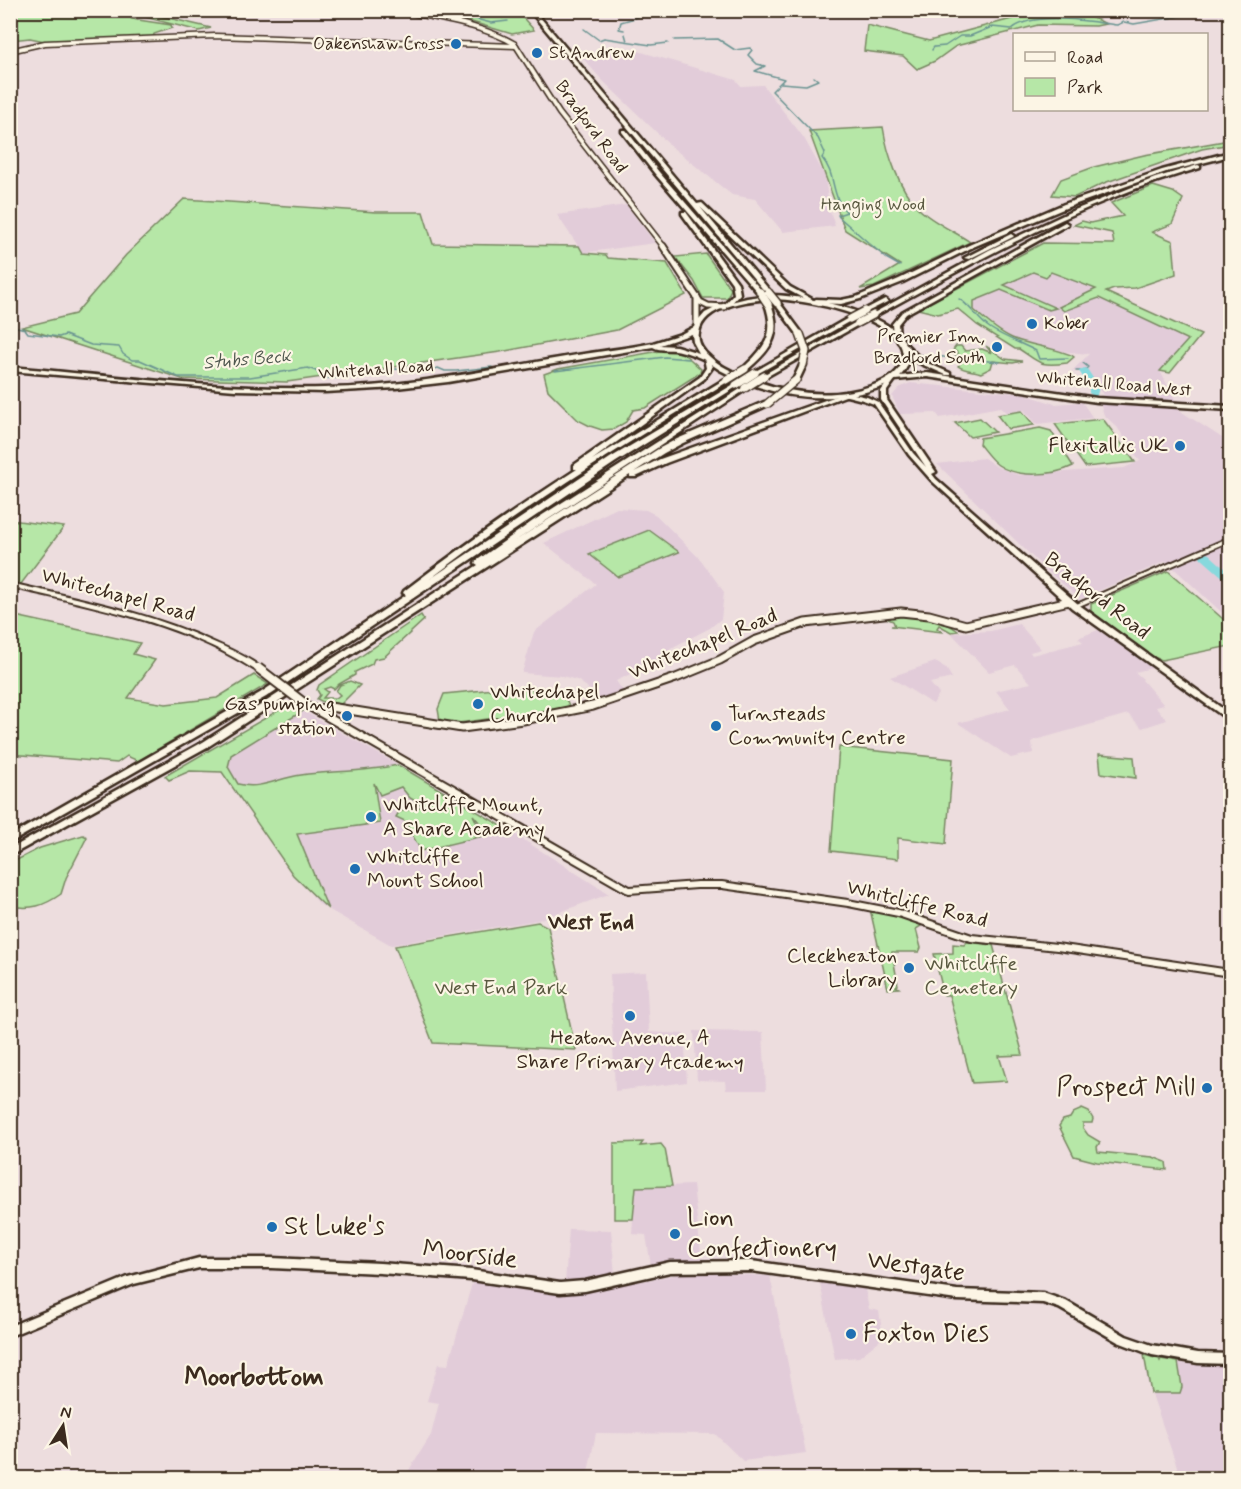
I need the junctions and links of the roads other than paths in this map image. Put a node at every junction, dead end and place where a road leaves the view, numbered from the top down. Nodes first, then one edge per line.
1 (398, 10) edge
2 (524, 10) edge
3 (531, 10) edge
4 (544, 30) junction
5 (516, 46) junction
6 (10, 51) edge
7 (1230, 154) edge
8 (1230, 159) edge
9 (657, 174) junction
10 (1130, 190) junction
11 (683, 191) junction
12 (1085, 199) junction
13 (762, 261) junction
14 (888, 285) junction
15 (764, 292) junction
16 (697, 296) junction
17 (813, 301) junction
18 (726, 306) junction
19 (697, 328) junction
20 (898, 338) junction
21 (707, 358) junction
22 (10, 369) edge
23 (893, 378) junction
24 (996, 386) junction
25 (369, 388) junction
26 (845, 394) junction
27 (1230, 408) edge
28 (949, 494) junction
29 (536, 498) junction
30 (563, 516) junction
31 (1230, 539) edge
32 (10, 585) edge
33 (1072, 604) junction
34 (376, 636) junction
35 (351, 637) junction
36 (316, 710) junction
37 (1230, 717) edge
38 (10, 840) edge
39 (10, 853) edge
40 (629, 890) joint
41 (1230, 973) edge
42 (585, 1286) joint
43 (10, 1331) edge
44 (1230, 1359) edge

1 - 5 street
2 - 4 highway
3 - 4 highway
4 - 9 highway
4 - 11 highway
5 - 6 street
5 - 16 street, Bradford Road
7 - 12 highway
8 - 10 highway
9 - 15 highway
9 - 18 highway
10 - 20 highway
10 - 34 highway, bridge
11 - 13 highway
11 - 15 highway
12 - 14 highway
12 - 35 highway, bridge
13 - 14 highway
13 - 17 highway
14 - 17 highway
15 - 29 highway, bridge
15 - 30 highway, bridge
16 - 18 street
16 - 19 street
17 - 18 highway
17 - 20 highway
18 - 19 highway, Whitehall Road
19 - 21 highway
19 - 25 highway, Whitehall Road
20 - 23 highway
20 - 24 main road, Whitehall Road West
21 - 25 highway
21 - 26 highway
21 - 29 highway
22 - 25 highway, Whitehall Road
23 - 24 main road, Whitehall Road West
23 - 26 highway
23 - 28 main road, Bradford Road
24 - 27 main road, Whitehall Road West
26 - 28 main road, Bradford Road
26 - 30 highway
28 - 33 main road, Bradford Road
29 - 35 highway
30 - 34 highway
31 - 33 main road
32 - 36 main road, Whitechapel Road, bridge
33 - 36 street, Whitechapel Road
33 - 37 main road, Bradford Road
34 - 39 highway
35 - 38 highway
36 - 40 main road, Whitechapel Road
40 - 41 main road, Whitcliffe Road
42 - 43 main road, Moorside
42 - 44 main road, Westgate

